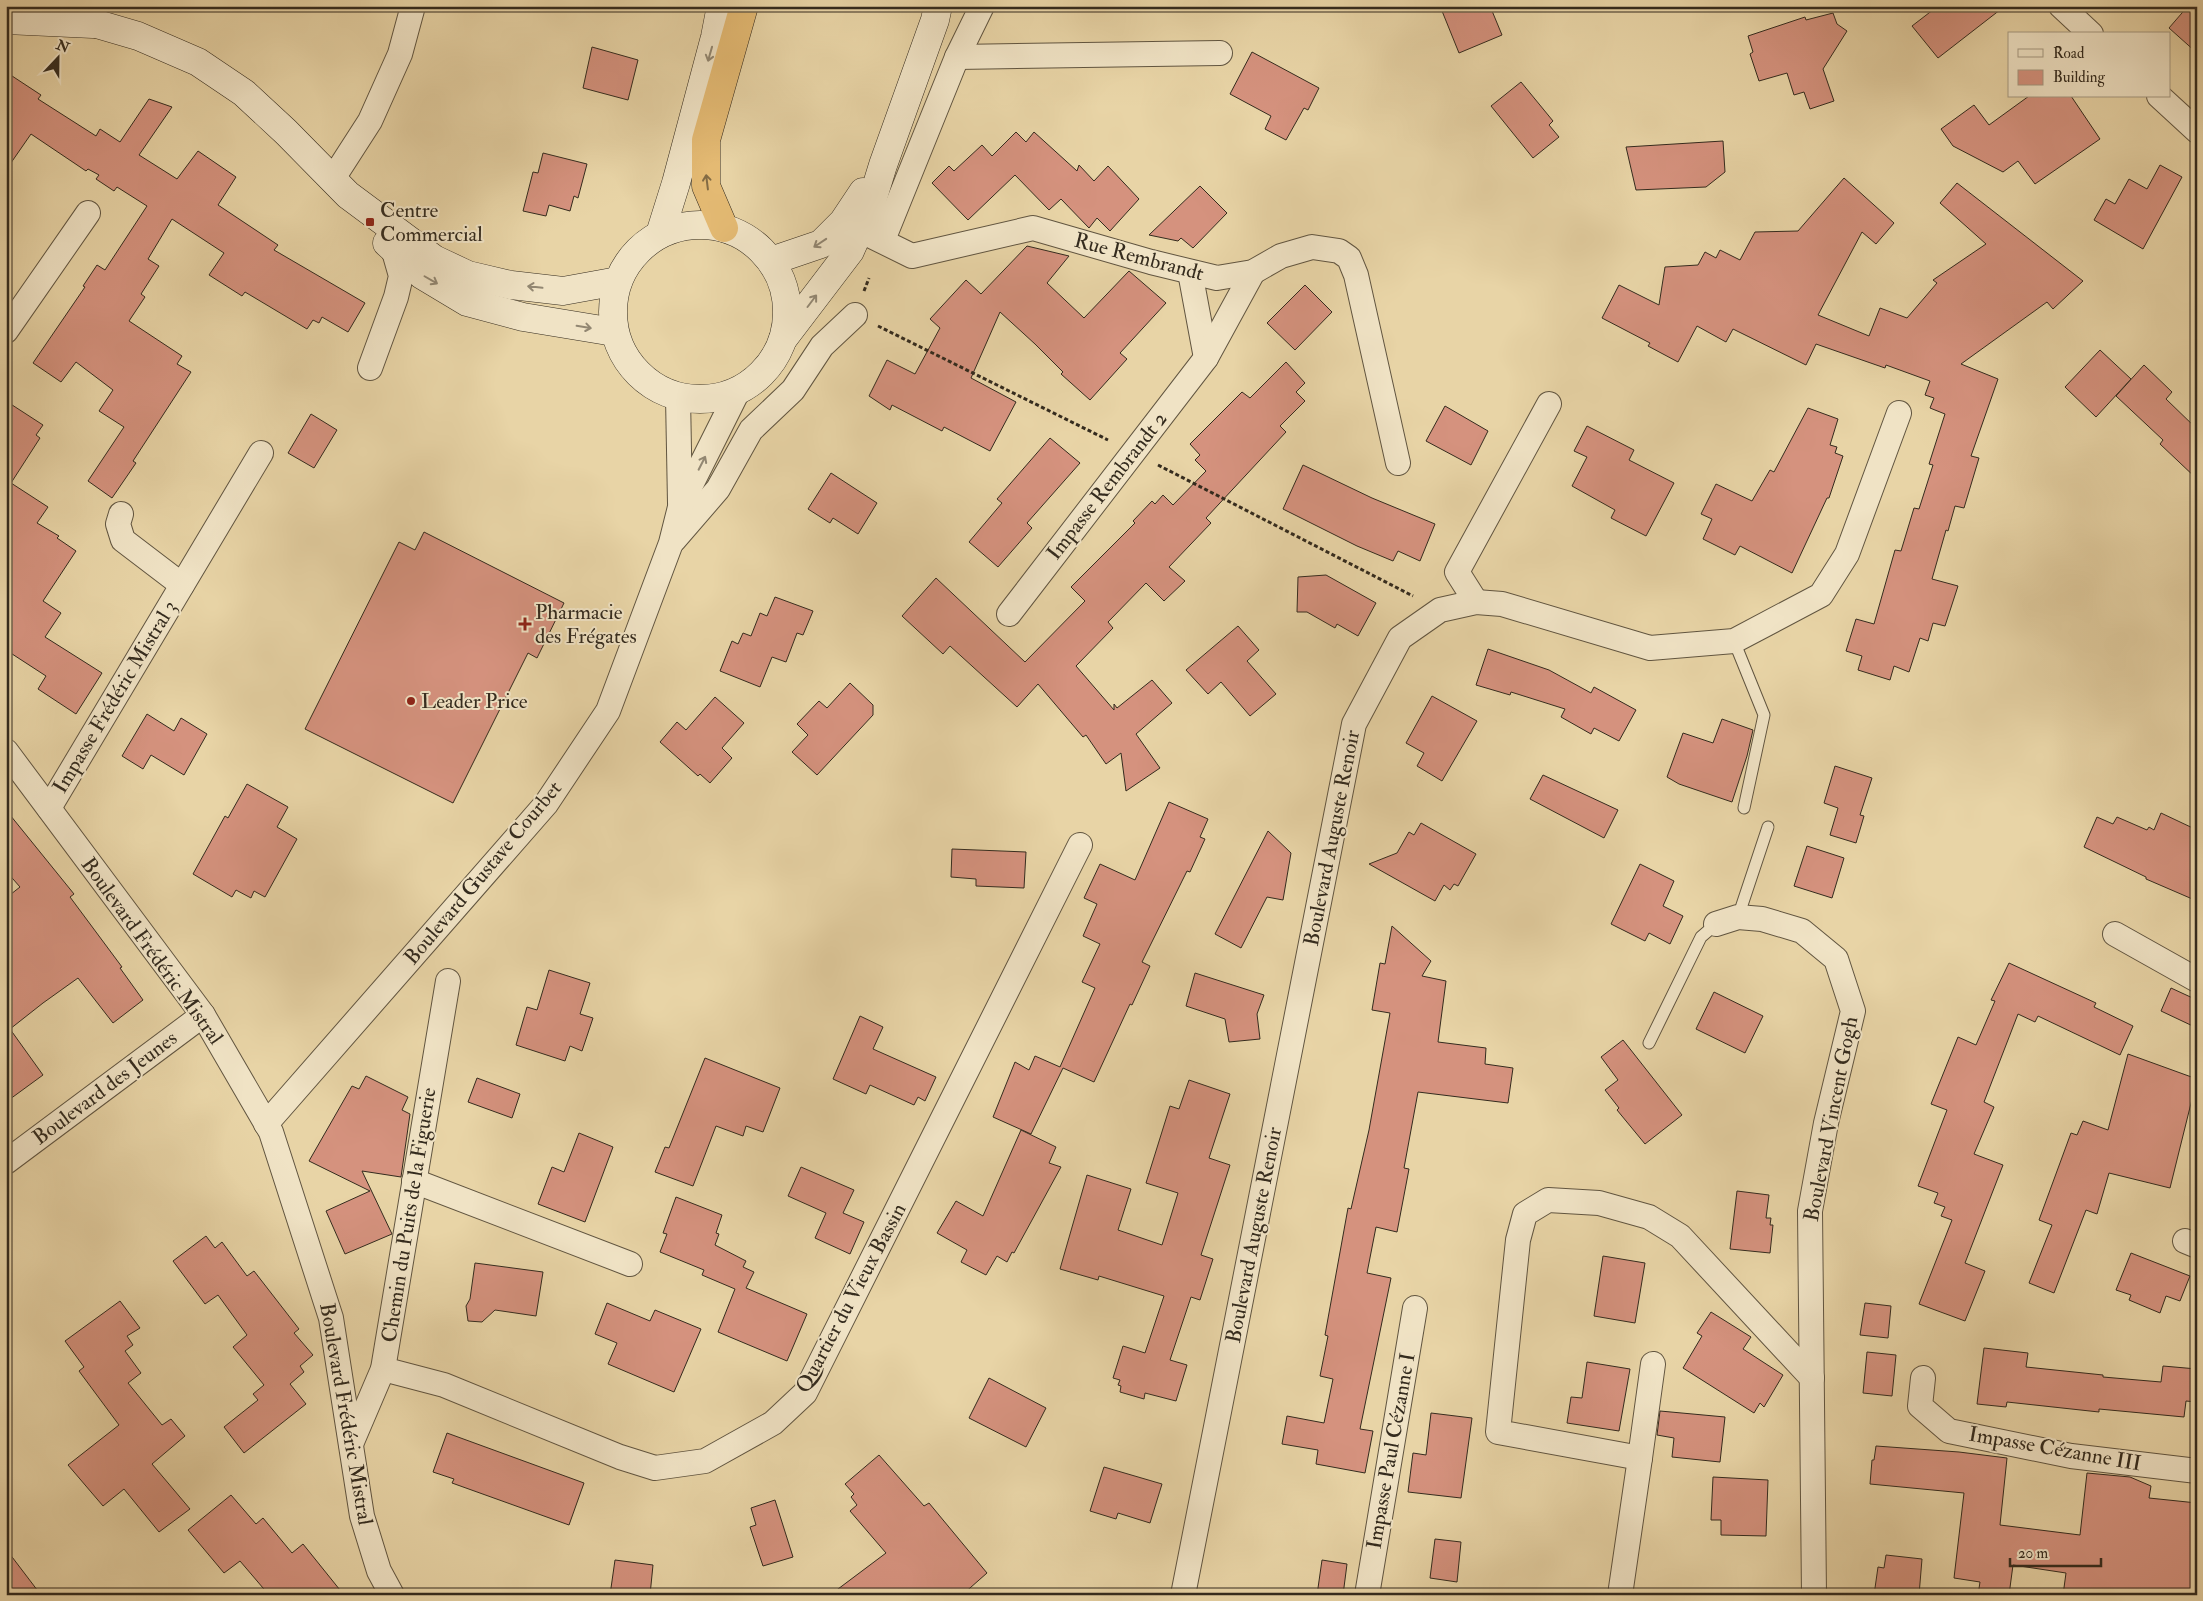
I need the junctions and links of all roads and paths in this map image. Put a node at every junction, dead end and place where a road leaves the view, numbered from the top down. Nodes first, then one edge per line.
1 (66, 6) edge
2 (413, 6) edge
3 (721, 6) edge
4 (744, 6) edge
5 (938, 6) edge
6 (982, 6) edge
7 (2061, 6) edge
8 (6, 20) edge
9 (97, 24) junction
10 (2089, 32) edge
11 (1220, 53) dead end
12 (957, 57) junction
13 (2161, 98) edge
14 (2197, 131) edge
15 (340, 188) junction
16 (88, 213) dead end
17 (724, 228) junction
18 (862, 230) junction
19 (660, 234) junction
20 (393, 248) junction
21 (771, 261) junction
22 (1190, 272) junction
23 (1253, 272) junction
24 (618, 281) junction
25 (855, 315) joint
26 (6, 331) edge
27 (614, 332) junction
28 (783, 340) junction
29 (1206, 358) junction
30 (370, 368) dead end
31 (738, 391) junction
32 (678, 397) junction
33 (1549, 404) dead end
34 (1899, 413) dead end
35 (261, 453) dead end
36 (1133, 453) junction
37 (1398, 463) dead end
38 (680, 507) junction
39 (121, 514) dead end
40 (671, 543) junction
41 (182, 585) junction
42 (1476, 602) junction
43 (1440, 610) junction
44 (1009, 614) dead end
45 (1734, 641) junction
46 (6, 751) edge
47 (49, 808) junction
48 (1744, 808) dead end
49 (1768, 827) dead end
50 (1080, 845) dead end
51 (1738, 917) junction
52 (1716, 924) joint
53 (2115, 934) dead end
54 (2197, 980) edge
55 (448, 981) dead end
56 (203, 1015) junction
57 (1649, 1043) dead end
58 (266, 1124) junction
59 (6, 1162) edge
60 (414, 1181) junction
61 (630, 1264) dead end
62 (1416, 1308) dead end
63 (1653, 1364) dead end
64 (383, 1370) junction
65 (1812, 1378) junction
66 (1923, 1378) dead end
67 (351, 1444) junction
68 (1640, 1458) junction
69 (2197, 1471) edge
70 (392, 1595) edge
71 (1184, 1595) edge
72 (1367, 1595) edge
73 (1620, 1595) edge
74 (1814, 1595) edge

1 - 9 street
2 - 15 street
3 -> 19 street
17 -> 4 highway
5 - 18 street
6 - 12 street
7 - 10 street
8 - 9 street
9 - 15 street
11 - 12 street
12 - 18 street
13 - 14 street
15 - 20 street
24 -> 15 street
16 - 26 street
17 - 19 street
17 - 21 street
18 -> 21 street
18 - 22 street, Rue Rembrandt
28 -> 18 street
19 - 24 street
20 -> 27 street
20 - 30 street
21 - 28 street
22 - 23 street, Rue Rembrandt
22 - 29 street
23 - 29 street, Impasse Rembrandt 2
23 - 37 street, Rue Rembrandt
24 - 27 street
25 - 36 path
25 - 40 street
27 - 32 street
28 - 31 street
29 - 36 street, Impasse Rembrandt 2
31 - 32 street
38 -> 31 street, Boulevard Gustave Courbet
32 - 38 street, Boulevard Gustave Courbet
33 - 42 street
34 - 45 street, Boulevard Auguste Renoir
35 - 41 street, Impasse Frédéric Mistral 3
36 - 43 path
36 - 44 street, Impasse Rembrandt 2
38 - 40 street, Boulevard Gustave Courbet
39 - 41 street, Impasse Frédéric Mistral 3
40 - 58 street, Boulevard Gustave Courbet
41 - 47 street, Impasse Frédéric Mistral 3
42 - 43 street, Boulevard Auguste Renoir
42 - 45 street, Boulevard Auguste Renoir
43 - 71 street, Boulevard Auguste Renoir
45 - 48 lane
46 - 47 street, Boulevard Frédéric Mistral
47 - 56 street, Boulevard Frédéric Mistral
49 - 51 lane
50 - 64 street, Quartier du Vieux Bassin
51 - 52 street, Boulevard Vincent Gogh
51 - 65 street, Boulevard Vincent Gogh
52 - 57 lane
53 - 54 street
55 - 60 street, Chemin du Puits de la Figuerie
56 - 58 street, Boulevard Frédéric Mistral
56 - 59 street, Boulevard des Jeunes
58 - 67 street, Boulevard Frédéric Mistral
60 - 61 street
60 - 64 street, Chemin du Puits de la Figuerie
62 - 72 street, Impasse Paul Cézanne I
63 - 68 street
64 - 67 street, Chemin du Puits de la Figuerie
65 - 68 street
65 - 74 street, Boulevard Vincent Gogh
66 - 69 street, Impasse Cézanne III
67 - 70 street, Boulevard Frédéric Mistral
68 - 73 street

